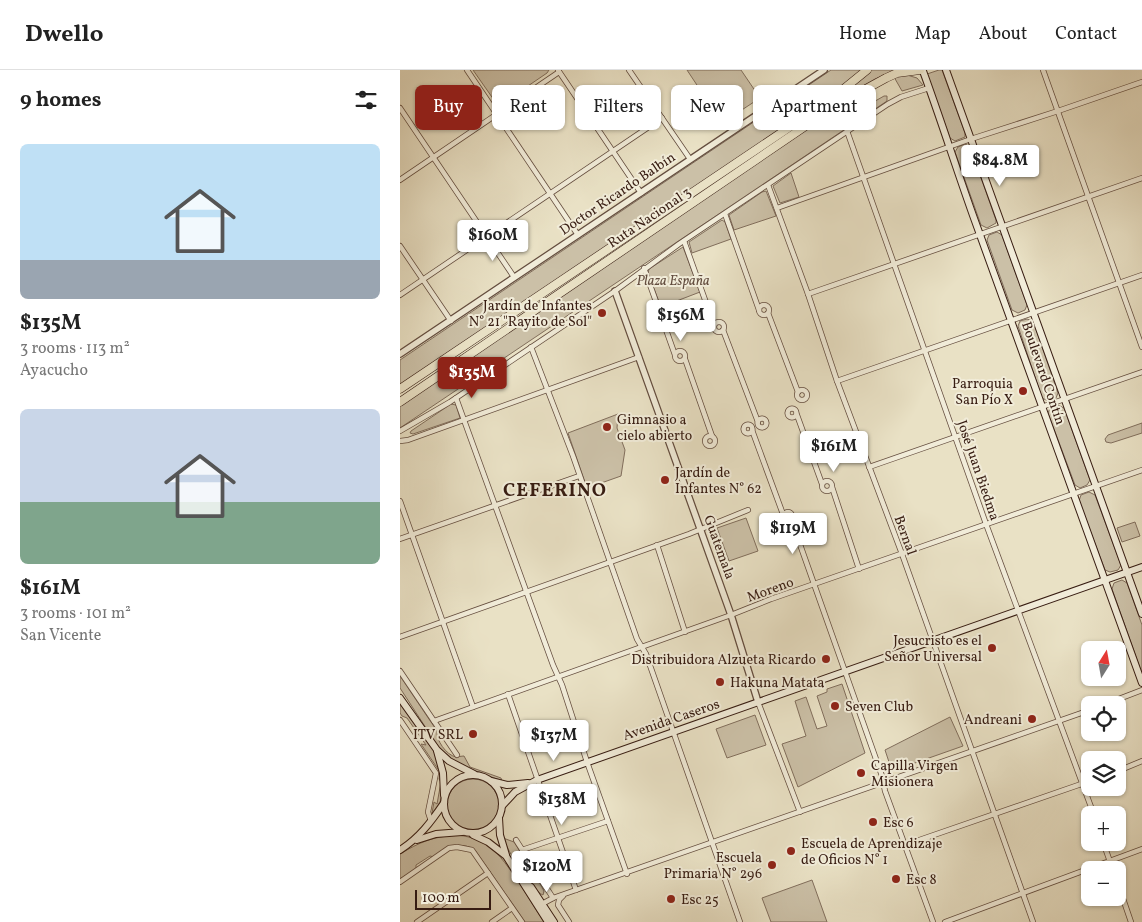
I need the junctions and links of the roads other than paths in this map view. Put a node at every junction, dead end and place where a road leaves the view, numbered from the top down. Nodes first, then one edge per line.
1 (467, 70) edge
2 (824, 70) edge
3 (867, 70) edge
4 (922, 70) edge
5 (946, 70) edge
6 (1043, 70) edge
7 (558, 71) edge
8 (631, 71) edge
9 (1142, 82) edge
10 (538, 85) edge
11 (929, 88) junction
12 (492, 107) edge
13 (400, 108) edge
14 (1058, 111) junction
15 (492, 117) edge
16 (662, 118) junction
17 (508, 130) edge
18 (847, 131) junction
19 (971, 139) junction
20 (949, 147) junction
21 (613, 152) junction
22 (433, 157) junction
23 (690, 159) junction
24 (863, 177) junction
25 (1142, 178) edge
26 (400, 180) edge
27 (768, 185) junction
28 (550, 194) junction
29 (641, 194) junction
30 (1089, 196) junction
31 (777, 208) junction
32 (725, 214) junction
33 (1002, 227) junction
34 (980, 234) junction
35 (578, 235) junction
36 (487, 236) junction
37 (684, 241) junction
38 (400, 246) edge
39 (894, 264) junction
40 (644, 268) junction
41 (1142, 275) edge
42 (514, 277) junction
43 (423, 280) junction
44 (1119, 283) junction
45 (615, 291) junction
46 (808, 294) junction
47 (400, 295) edge
48 (1034, 312) junction
49 (1012, 319) junction
50 (451, 321) junction
51 (1142, 346) edge
52 (531, 347) junction
53 (925, 351) junction
54 (400, 354) edge
55 (675, 356) junction
56 (639, 357) junction
57 (685, 359) junction
58 (1142, 372) edge
59 (837, 381) junction
60 (400, 389) edge
61 (548, 390) junction
62 (798, 392) dead end
63 (456, 398) junction
64 (1064, 399) junction
65 (400, 402) edge
66 (1042, 407) junction
67 (796, 415) dead end
68 (465, 419) junction
69 (758, 422) dead end
70 (752, 430) dead end
71 (400, 432) edge
72 (712, 436) dead end
73 (956, 437) junction
74 (400, 441) edge
75 (869, 467) junction
76 (1142, 470) edge
77 (579, 476) junction
78 (1096, 486) junction
79 (1074, 494) junction
80 (400, 501) edge
81 (496, 506) junction
82 (748, 510) dead end
83 (986, 524) junction
84 (701, 530) junction
85 (412, 535) junction
86 (400, 539) edge
87 (657, 545) junction
88 (902, 554) junction
89 (610, 563) junction
90 (1142, 567) edge
91 (859, 568) junction
92 (1127, 573) junction
93 (1105, 581) junction
94 (814, 585) junction
95 (527, 593) junction
96 (1018, 611) junction
97 (1142, 614) edge
98 (731, 615) junction
99 (442, 622) junction
100 (685, 632) junction
101 (400, 637) edge
102 (932, 641) junction
103 (641, 646) junction
104 (400, 671) edge
105 (845, 671) junction
106 (558, 677) junction
107 (1142, 683) edge
108 (1142, 690) edge
109 (400, 691) edge
110 (508, 694) junction
111 (1126, 696) edge
112 (400, 698) edge
113 (758, 702) junction
114 (473, 707) junction
115 (1081, 714) edge
116 (400, 720) edge
117 (434, 721) junction
118 (418, 722) junction
119 (1061, 722) junction
120 (673, 732) junction
121 (437, 750) junction
122 (971, 751) junction
123 (457, 755) dead end
124 (1142, 761) edge
125 (587, 762) junction
126 (1126, 768) edge
127 (475, 775) junction
128 (1081, 776) edge
129 (537, 780) junction
130 (491, 781) junction
131 (883, 782) junction
132 (529, 783) junction
133 (1081, 785) edge
134 (444, 801) junction
135 (502, 806) junction
136 (800, 812) junction
137 (994, 815) junction
138 (499, 818) junction
139 (432, 821) junction
140 (608, 821) junction
141 (462, 832) junction
142 (472, 834) junction
143 (558, 838) junction
144 (416, 840) junction
145 (516, 840) dead end
146 (712, 844) junction
147 (905, 845) junction
148 (1142, 849) edge
149 (400, 850) edge
150 (522, 850) junction
151 (1107, 851) edge
152 (506, 856) junction
153 (1110, 861) joint
154 (1081, 872) edge
155 (488, 873) junction
156 (626, 874) junction
157 (523, 881) junction
158 (400, 882) edge
159 (576, 890) junction
160 (564, 894) junction
161 (1022, 894) junction
162 (553, 898) junction
163 (542, 904) junction
164 (1126, 906) edge
165 (512, 908) junction
166 (417, 922) edge
167 (492, 922) edge
168 (522, 922) edge
169 (548, 922) edge
170 (554, 922) edge
171 (569, 922) edge
172 (740, 922) edge
173 (932, 922) edge
174 (946, 922) edge
175 (1033, 922) edge
176 (1131, 922) edge

1 - 12 street
2 - 23 street, Doctor Ricardo Balbín
3 - 60 highway, Ruta Nacional 3
4 - 11 main road, Boulevard Contín
4 - 65 highway, Ruta Nacional 3
5 - 19 main road, Boulevard Contín
6 - 14 street
7 - 10 street
7 - 21 street
8 - 16 street
9 - 14 street
11 - 18 street
11 - 20 main road, Boulevard Contín
13 - 22 street
14 - 19 street
14 - 30 street
15 - 22 street
16 - 21 street
16 - 23 street
17 - 28 street
18 - 24 street, José Juan Biedma
18 - 27 street
19 - 20 street
19 - 33 main road, Boulevard Contín
20 - 24 street
20 - 34 main road, Boulevard Contín
21 - 28 street
21 - 29 street
22 - 26 street
22 - 36 street
23 - 29 street, Doctor Ricardo Balbín
24 - 31 street
24 - 39 street, José Juan Biedma
25 - 30 street
27 - 31 street, Bernal
27 - 32 street
28 - 35 street
28 - 36 street
29 - 35 street, Doctor Ricardo Balbín
30 - 33 street
30 - 44 street
31 - 46 street, Bernal
32 - 37 street
32 - 62 street
33 - 34 street
33 - 48 main road, Boulevard Contín
34 - 39 street
34 - 49 main road, Boulevard Contín
35 - 42 street, Doctor Ricardo Balbín
36 - 42 street
36 - 43 street
37 - 40 street
37 - 69 street
38 - 43 street
39 - 46 street
39 - 53 street, José Juan Biedma
40 - 45 street
40 - 55 street
41 - 44 street
42 - 50 street, Doctor Ricardo Balbín
43 - 47 street
43 - 50 street
44 - 48 street
44 - 51 street
45 - 52 street
45 - 56 street, Guatemala
46 - 59 street, Bernal
48 - 49 street
48 - 64 main road, Boulevard Contín
49 - 53 street
49 - 66 main road, Boulevard Contín
50 - 54 street, Doctor Ricardo Balbín
52 - 61 street
52 - 63 street
53 - 59 street
53 - 73 street, José Juan Biedma
55 - 57 street
55 - 57 street
56 - 61 street
56 - 84 street, Guatemala
57 - 72 street
58 - 64 street
59 - 75 street, Bernal
61 - 68 street
61 - 77 street
63 - 68 street
63 - 71 street
64 - 66 street
64 - 78 main road, Boulevard Contín
66 - 73 street
66 - 79 main road, Boulevard Contín
67 - 91 street
68 - 74 street
68 - 81 street
70 - 94 street
73 - 75 street
73 - 83 street, José Juan Biedma
75 - 88 street, Bernal
76 - 78 street, Moreno
77 - 81 street
77 - 89 street
78 - 79 street, Moreno
78 - 92 main road, Boulevard Contín
79 - 83 street, Moreno
79 - 93 main road, Boulevard Contín
80 - 85 street
81 - 85 street
81 - 95 street
82 - 84 street
83 - 88 street, Moreno
83 - 96 street, José Juan Biedma
84 - 87 street
84 - 98 street, Guatemala
85 - 86 street
85 - 99 street
87 - 89 street
87 - 100 street
88 - 91 street, Moreno
88 - 102 street, Bernal
89 - 95 street
89 - 103 street
90 - 92 main road, Avenida Caseros
91 - 94 street, Moreno
92 - 93 main road, Avenida Caseros
92 - 97 main road, Boulevard Contín
93 - 96 main road, Avenida Caseros
93 - 107 main road, Boulevard Contín
94 - 98 street, Moreno
94 - 105 street
95 - 99 street
95 - 106 street
96 - 102 main road, Avenida Caseros
96 - 119 street, José Juan Biedma
98 - 100 street, Moreno
98 - 113 street, Guatemala
99 - 101 street
99 - 114 street
100 - 103 street, Moreno
102 - 105 main road, Avenida Caseros
102 - 122 street, Bernal
103 - 106 street, Moreno
103 - 120 street
104 - 117 street
105 - 113 main road, Avenida Caseros
105 - 131 street
106 - 110 street, Moreno
106 - 125 street
108 - 111 street
109 - 118 main road
110 - 114 street, Moreno
110 - 129 street
112 - 118 main road
113 - 120 main road, Avenida Caseros
113 - 136 street, Guatemala
114 - 117 street, Moreno
115 - 119 street
116 - 139 street
117 - 123 street
118 - 121 main road
119 - 122 street
119 - 128 street, José Juan Biedma
120 - 125 main road, Avenida Caseros
120 - 146 street
121 - 127 main road
121 - 134 main road
122 - 131 street
122 - 137 street, Bernal
124 - 126 street
125 - 129 main road, Avenida Caseros
125 - 140 street
127 - 130 main road
127 - 134 main road
129 - 132 main road, Avenida Caseros
129 - 143 street
130 - 132 main road, Avenida Caseros
130 - 135 main road
131 - 136 street
131 - 147 street
132 - 135 main road, Avenida Caseros
133 - 137 street
134 - 139 main road
134 - 141 main road
135 - 138 main road
136 - 146 street
137 - 147 street
137 - 161 street, Bernal
138 - 142 main road
138 - 152 main road
139 - 144 main road
140 - 143 street
140 - 156 street
141 - 142 main road
141 - 144 main road
142 - 152 main road
143 - 150 street
143 - 159 street
144 - 149 main road
145 - 150 street
146 - 156 street
146 - 172 street
147 - 173 street
148 - 153 street
150 - 162 street
151 - 153 street
152 - 157 main road
154 - 161 street
155 - 158 street
155 - 165 street
155 - 166 street
156 - 159 street
157 - 163 main road
157 - 169 main road
159 - 160 street
160 - 162 street
160 - 171 street
161 - 174 street
161 - 175 street, Bernal
162 - 163 street
163 - 170 main road
164 - 176 street
165 - 167 street
165 - 168 street

